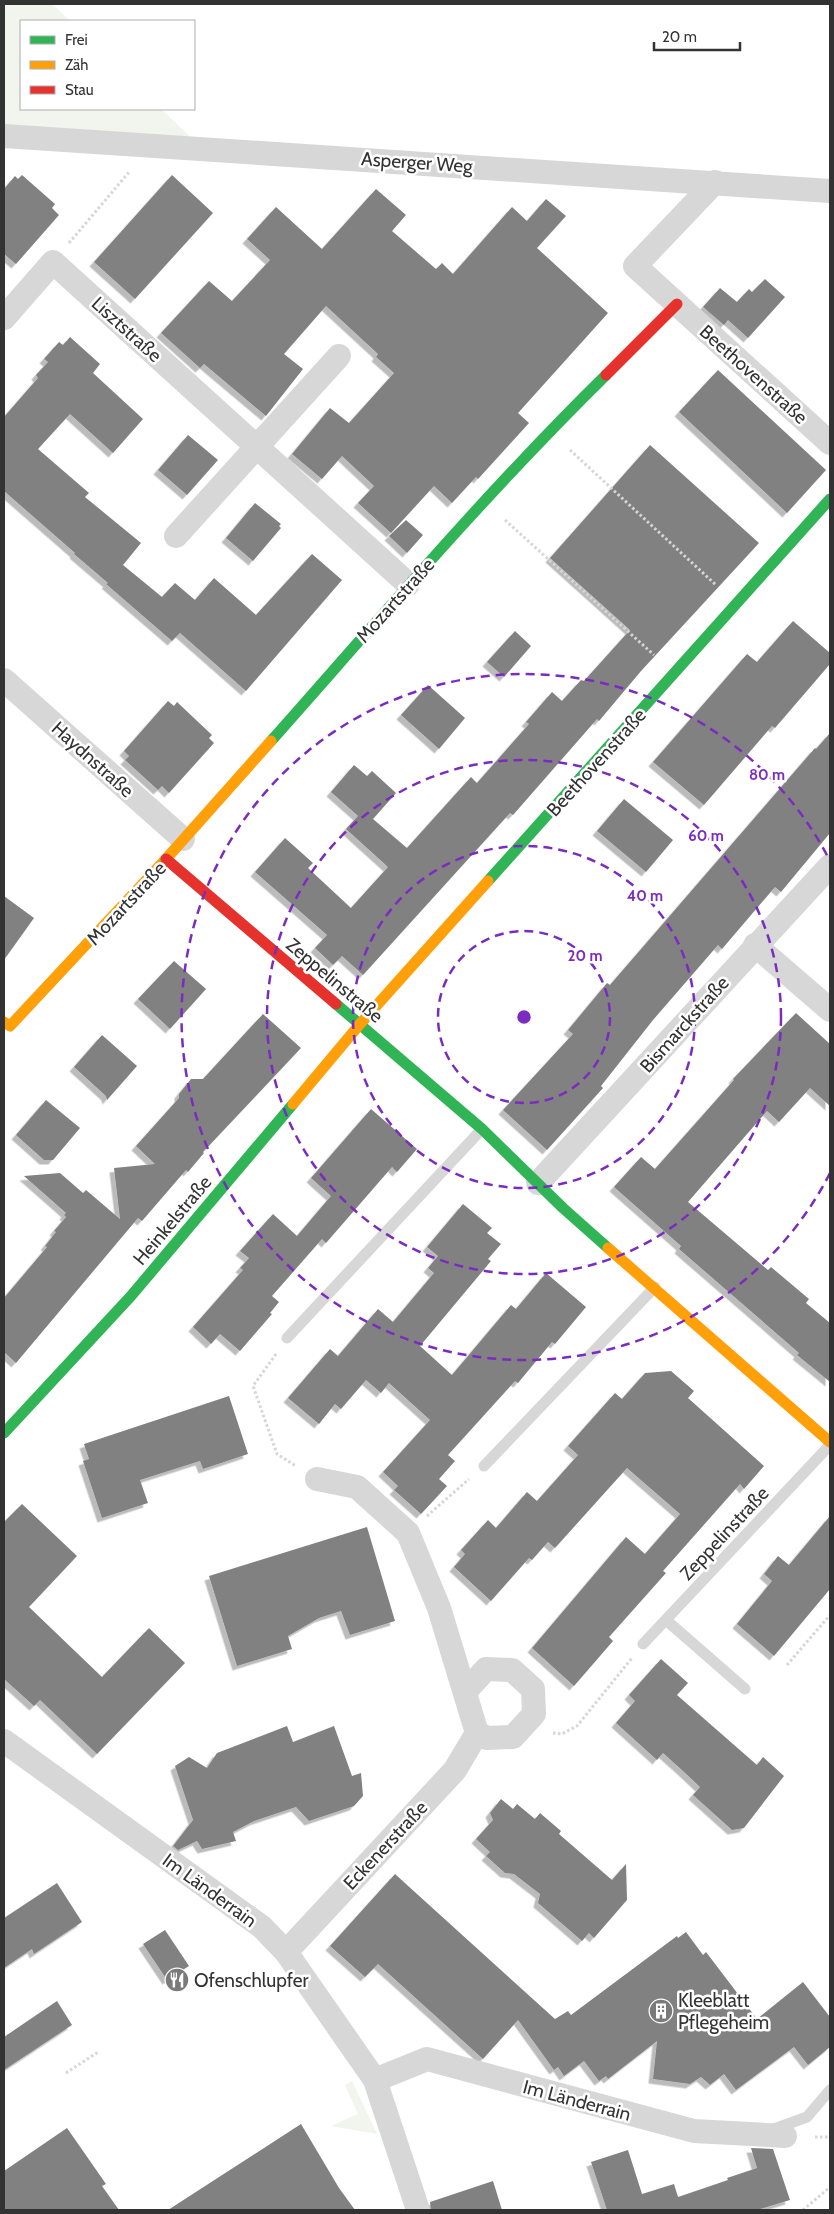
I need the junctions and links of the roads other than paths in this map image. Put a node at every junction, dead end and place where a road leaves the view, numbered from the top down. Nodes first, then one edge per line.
1 (4, 136) edge
2 (715, 182) junction
3 (830, 190) edge
4 (677, 304) junction
5 (4, 318) edge
6 (339, 356) dead end
7 (830, 443) edge
8 (257, 447) junction
9 (830, 499) edge
10 (176, 536) dead end
11 (408, 584) junction
12 (4, 680) edge
13 (183, 838) junction
14 (166, 858) junction
15 (830, 866) edge
16 (755, 945) junction
17 (830, 1010) edge
18 (360, 1024) junction
19 (6, 1027) edge
20 (482, 1129) junction
21 (538, 1183) junction
22 (655, 1286) junction
23 (287, 1338) road end
24 (4, 1433) edge
25 (830, 1442) edge
26 (830, 1446) edge
27 (484, 1466) road end
28 (317, 1480) road end
29 (666, 1620) junction
30 (643, 1644) road end
31 (744, 1689) dead end
32 (465, 1692) junction
33 (477, 1733) junction
34 (4, 1741) edge
35 (286, 1952) junction
36 (375, 2080) junction
37 (830, 2090) edge
38 (760, 2134) junction
39 (785, 2136) dead end
40 (418, 2210) edge

1 - 2 street, Asperger Weg
2 - 3 street, Asperger Weg
2 - 4 street
4 - 7 street, Beethovenstraße
4 - 11 street, Mozartstraße
5 - 8 street, Lisztstraße
6 - 8 street
8 - 10 street
8 - 11 street, Lisztstraße
9 - 18 street, Beethovenstraße
11 - 13 street, Mozartstraße
12 - 13 street, Haydnstraße
13 - 14 street, Mozartstraße
14 - 18 street, Zeppelinstraße
14 - 19 street, Mozartstraße
15 - 16 street, Bismarckstraße
16 - 17 street
16 - 21 street, Bismarckstraße
18 - 20 street, Zeppelinstraße
18 - 24 street, Heinkelstraße
20 - 21 street, Zeppelinstraße
20 - 23 lane
21 - 22 street, Zeppelinstraße
22 - 25 street, Zeppelinstraße
22 - 27 lane
26 - 29 lane, Zeppelinstraße
28 - 32 street
29 - 30 lane, Zeppelinstraße
29 - 31 lane
32 - 33 street
32 - 33 street
33 - 35 street, Eckenerstraße
34 - 35 street, Im Länderrain
35 - 36 street, Im Länderrain
36 - 38 street, Im Länderrain
36 - 40 street, Im Länderrain
37 - 38 lane
38 - 39 street, Im Länderrain

